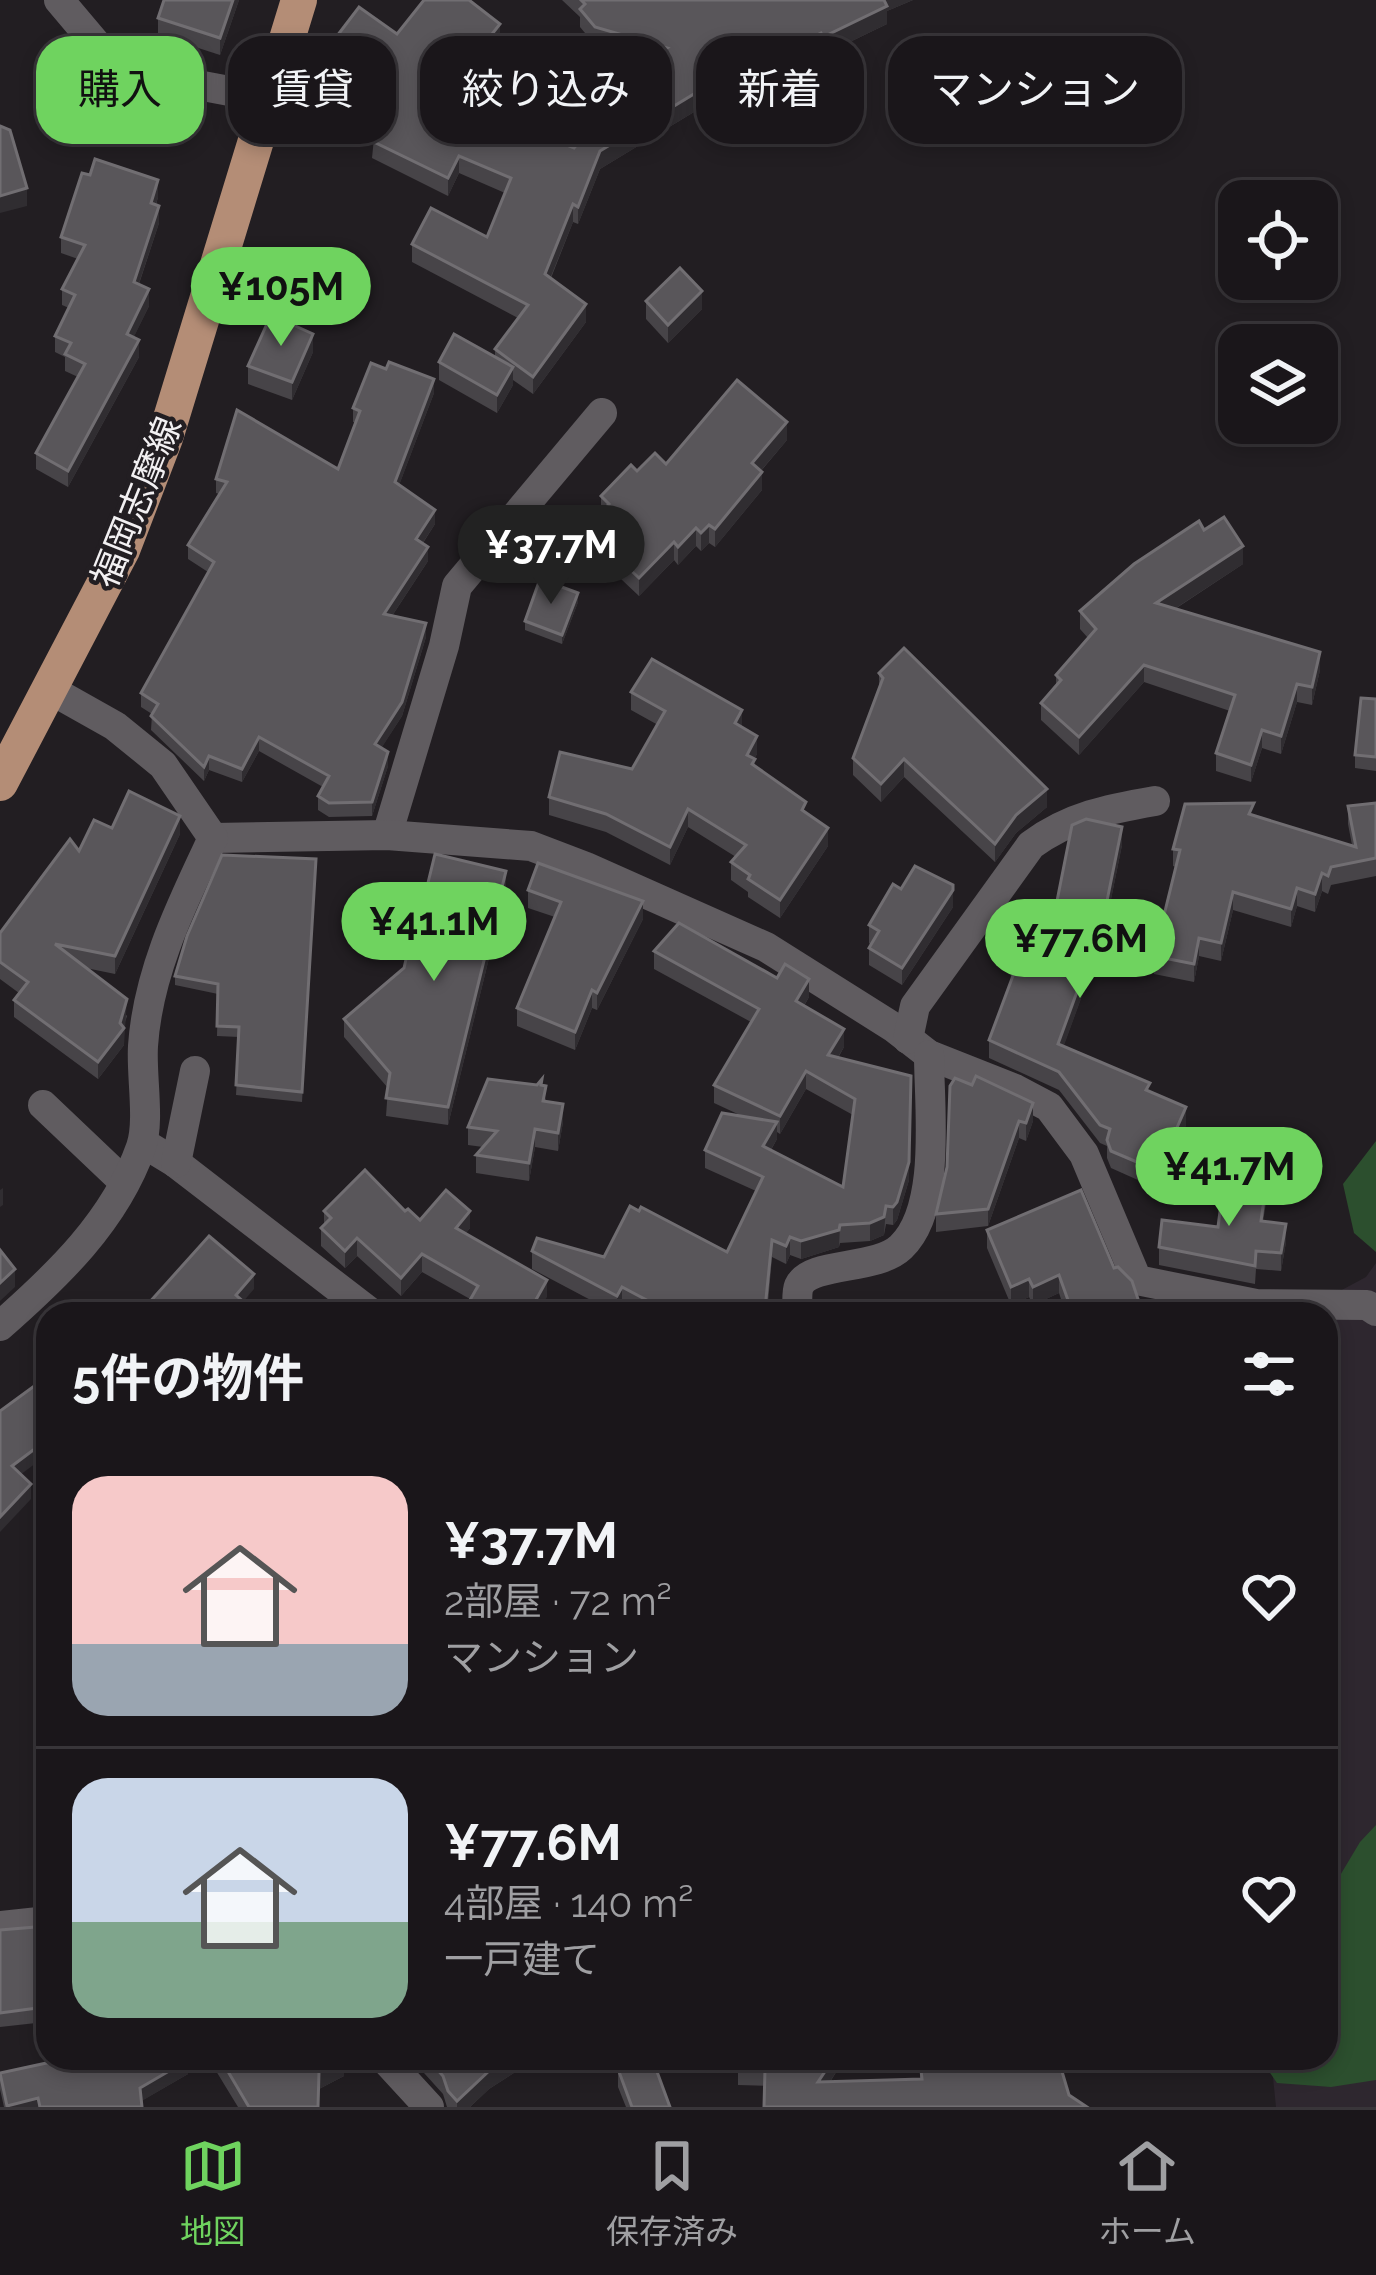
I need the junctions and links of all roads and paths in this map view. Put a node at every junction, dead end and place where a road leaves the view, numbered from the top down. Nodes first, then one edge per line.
1 (59, 0) edge
2 (299, 0) edge
3 (287, 36) edge
4 (228, 91) edge
5 (253, 144) edge
6 (602, 413) dead end
7 (51, 690) junction
8 (0, 783) edge
9 (1155, 801) dead end
10 (387, 835) junction
11 (213, 838) junction
12 (918, 1047) junction
13 (195, 1071) dead end
14 (44, 1105) dead end
15 (143, 1143) junction
16 (176, 1163) junction
17 (124, 1182) junction
18 (356, 1302) edge
19 (798, 1302) edge
20 (1246, 1302) edge
21 (1338, 1305) edge
22 (1376, 1311) edge
23 (0, 1326) edge
24 (36, 1922) edge
25 (0, 1926) edge
26 (394, 2070) edge
27 (429, 2107) edge

1 - 4 street
2 - 3 main road, 福岡志摩線
5 - 7 main road, 福岡志摩線
6 - 10 street
7 - 8 main road, 福岡志摩線
7 - 11 street
9 - 12 street
10 - 11 street
10 - 12 street
11 - 15 street
12 - 19 street
12 - 20 street
13 - 16 street
14 - 17 street
15 - 16 street
15 - 17 street
16 - 18 street
17 - 23 street
21 - 22 street
24 - 25 street
26 - 27 street

